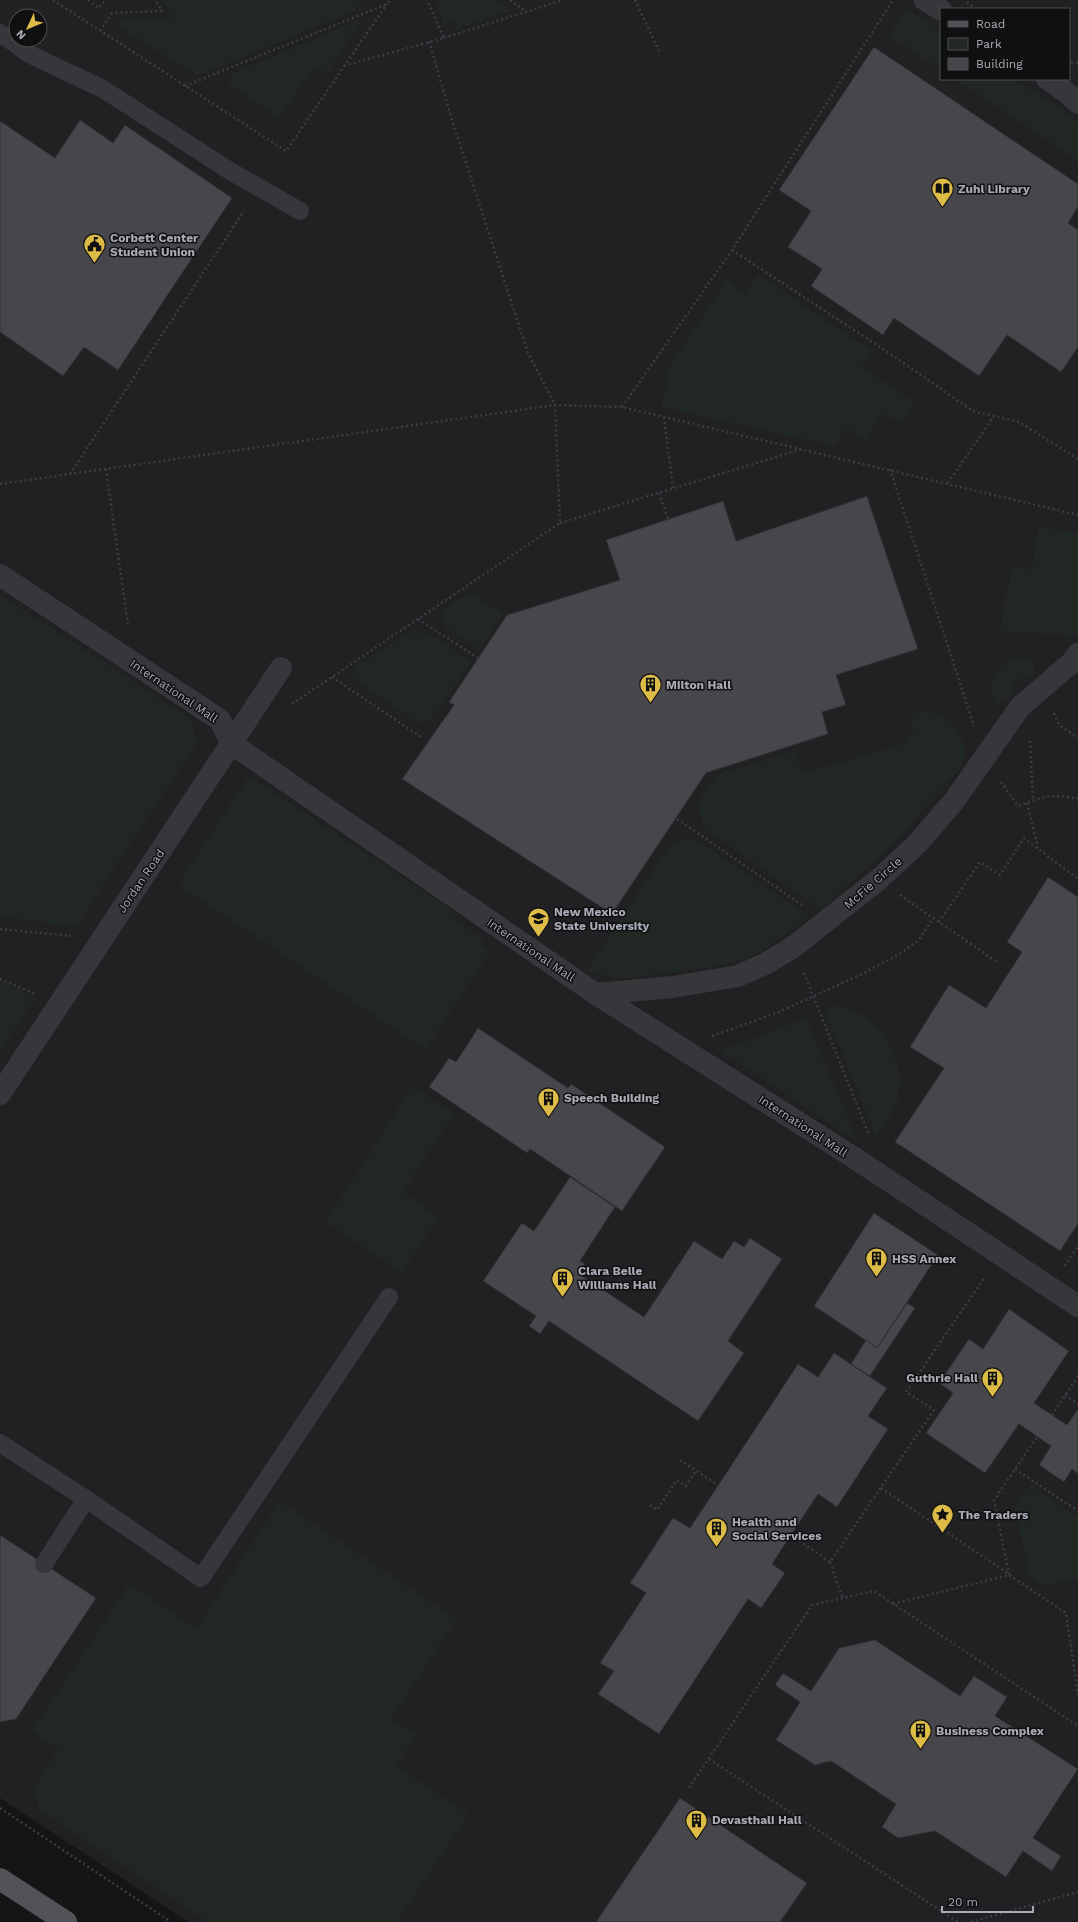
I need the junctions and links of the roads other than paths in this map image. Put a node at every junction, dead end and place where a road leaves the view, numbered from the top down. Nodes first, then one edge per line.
1 (925, 0) edge
2 (940, 9) edge
3 (0, 33) edge
4 (1048, 80) edge
5 (1078, 102) edge
6 (300, 211) dead end
7 (0, 575) edge
8 (1078, 654) edge
9 (281, 668) dead end
10 (232, 744) junction
11 (596, 994) junction
12 (0, 1094) edge
13 (389, 1296) dead end
14 (1078, 1306) edge
15 (0, 1443) edge
16 (86, 1499) junction
17 (44, 1564) dead end
18 (0, 1879) edge
19 (66, 1922) edge

1 - 2 street
3 - 6 lane
4 - 5 street
7 - 10 street, International Mall
8 - 11 street, McFie Circle
9 - 10 street, Jordan Road
10 - 11 street, International Mall
10 - 12 street, Jordan Road
11 - 14 street, International Mall
13 - 16 lane
15 - 16 lane
16 - 17 lane
18 - 19 main road

